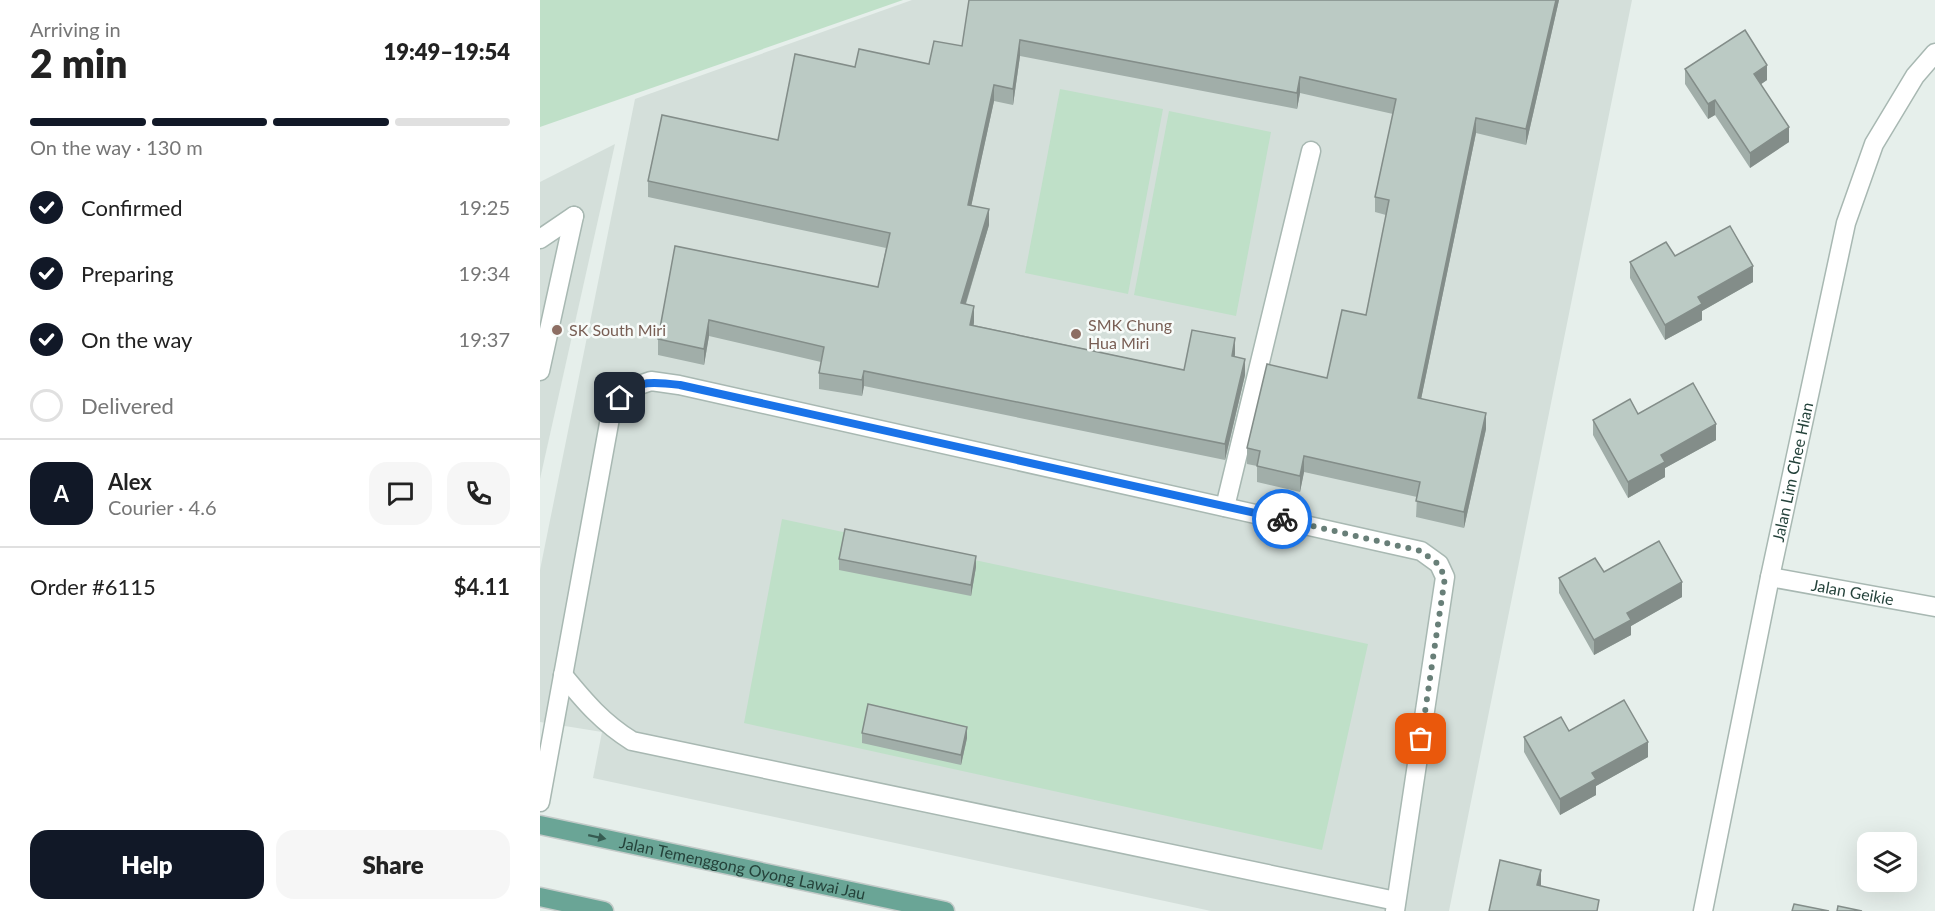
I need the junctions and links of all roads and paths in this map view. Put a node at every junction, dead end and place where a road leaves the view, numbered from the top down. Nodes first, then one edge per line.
1 (1935, 53) edge
2 (1311, 151) dead end
3 (540, 239) edge
4 (540, 371) edge
5 (1225, 507) junction
6 (1770, 577) junction
7 (1935, 608) edge
8 (563, 675) junction
9 (540, 802) edge
10 (540, 825) edge
11 (540, 897) edge
12 (1396, 906) edge
13 (604, 911) edge
14 (945, 911) edge
15 (1703, 911) edge

1 - 6 street, Jalan Lim Chee Hian
2 - 5 street
3 - 4 street
5 - 8 street
5 - 12 street
6 - 7 street, Jalan Geikie
6 - 15 street, Jalan Lim Chee Hian
8 - 9 street
8 - 12 street
10 -> 14 main road, Jalan Temenggong Oyong Lawai Jau
11 - 13 main road

